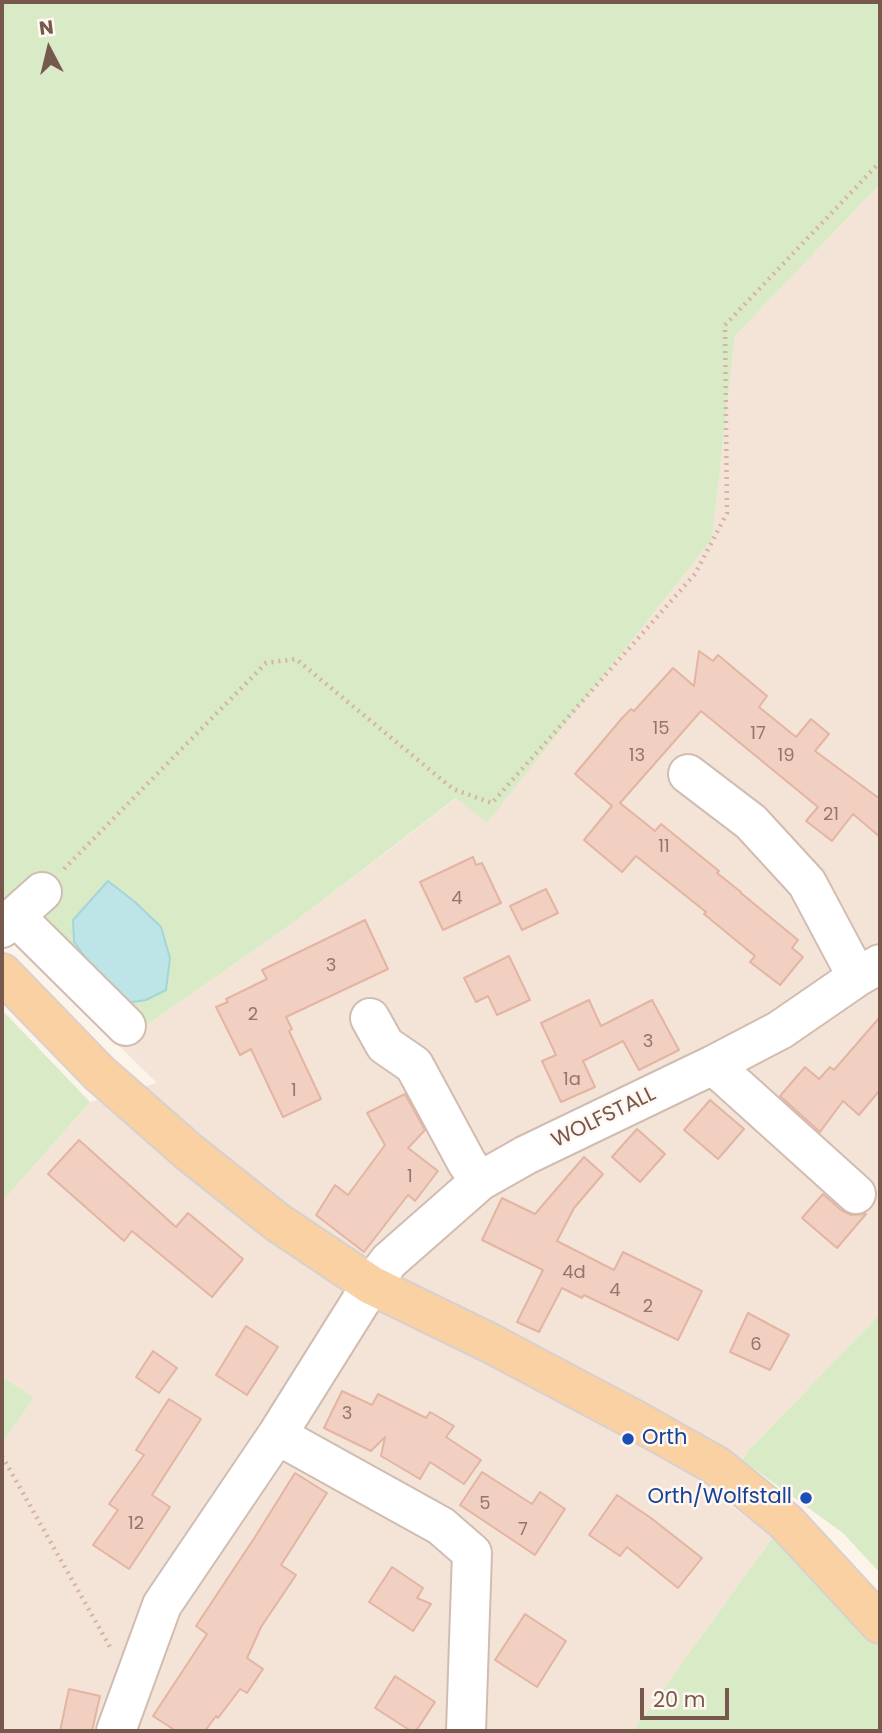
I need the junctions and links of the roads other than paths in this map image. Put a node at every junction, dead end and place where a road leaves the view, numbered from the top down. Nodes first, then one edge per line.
1 (688, 774) dead end
2 (20, 912) edge
3 (868, 970) edge
4 (2, 973) edge
5 (370, 1018) dead end
6 (126, 1026) dead end
7 (713, 1065) junction
8 (480, 1181) junction
9 (856, 1194) dead end
10 (371, 1285) junction
11 (277, 1435) junction
12 (880, 1624) edge
13 (117, 1731) edge
14 (466, 1731) edge

1 - 3 street, WOLFSTALL
2 - 6 street
3 - 7 street, WOLFSTALL
4 - 10 main road
5 - 8 street
7 - 8 street, WOLFSTALL
7 - 9 street
8 - 10 street, WOLFSTALL
10 - 11 street
10 - 12 main road
11 - 13 street
11 - 14 street

